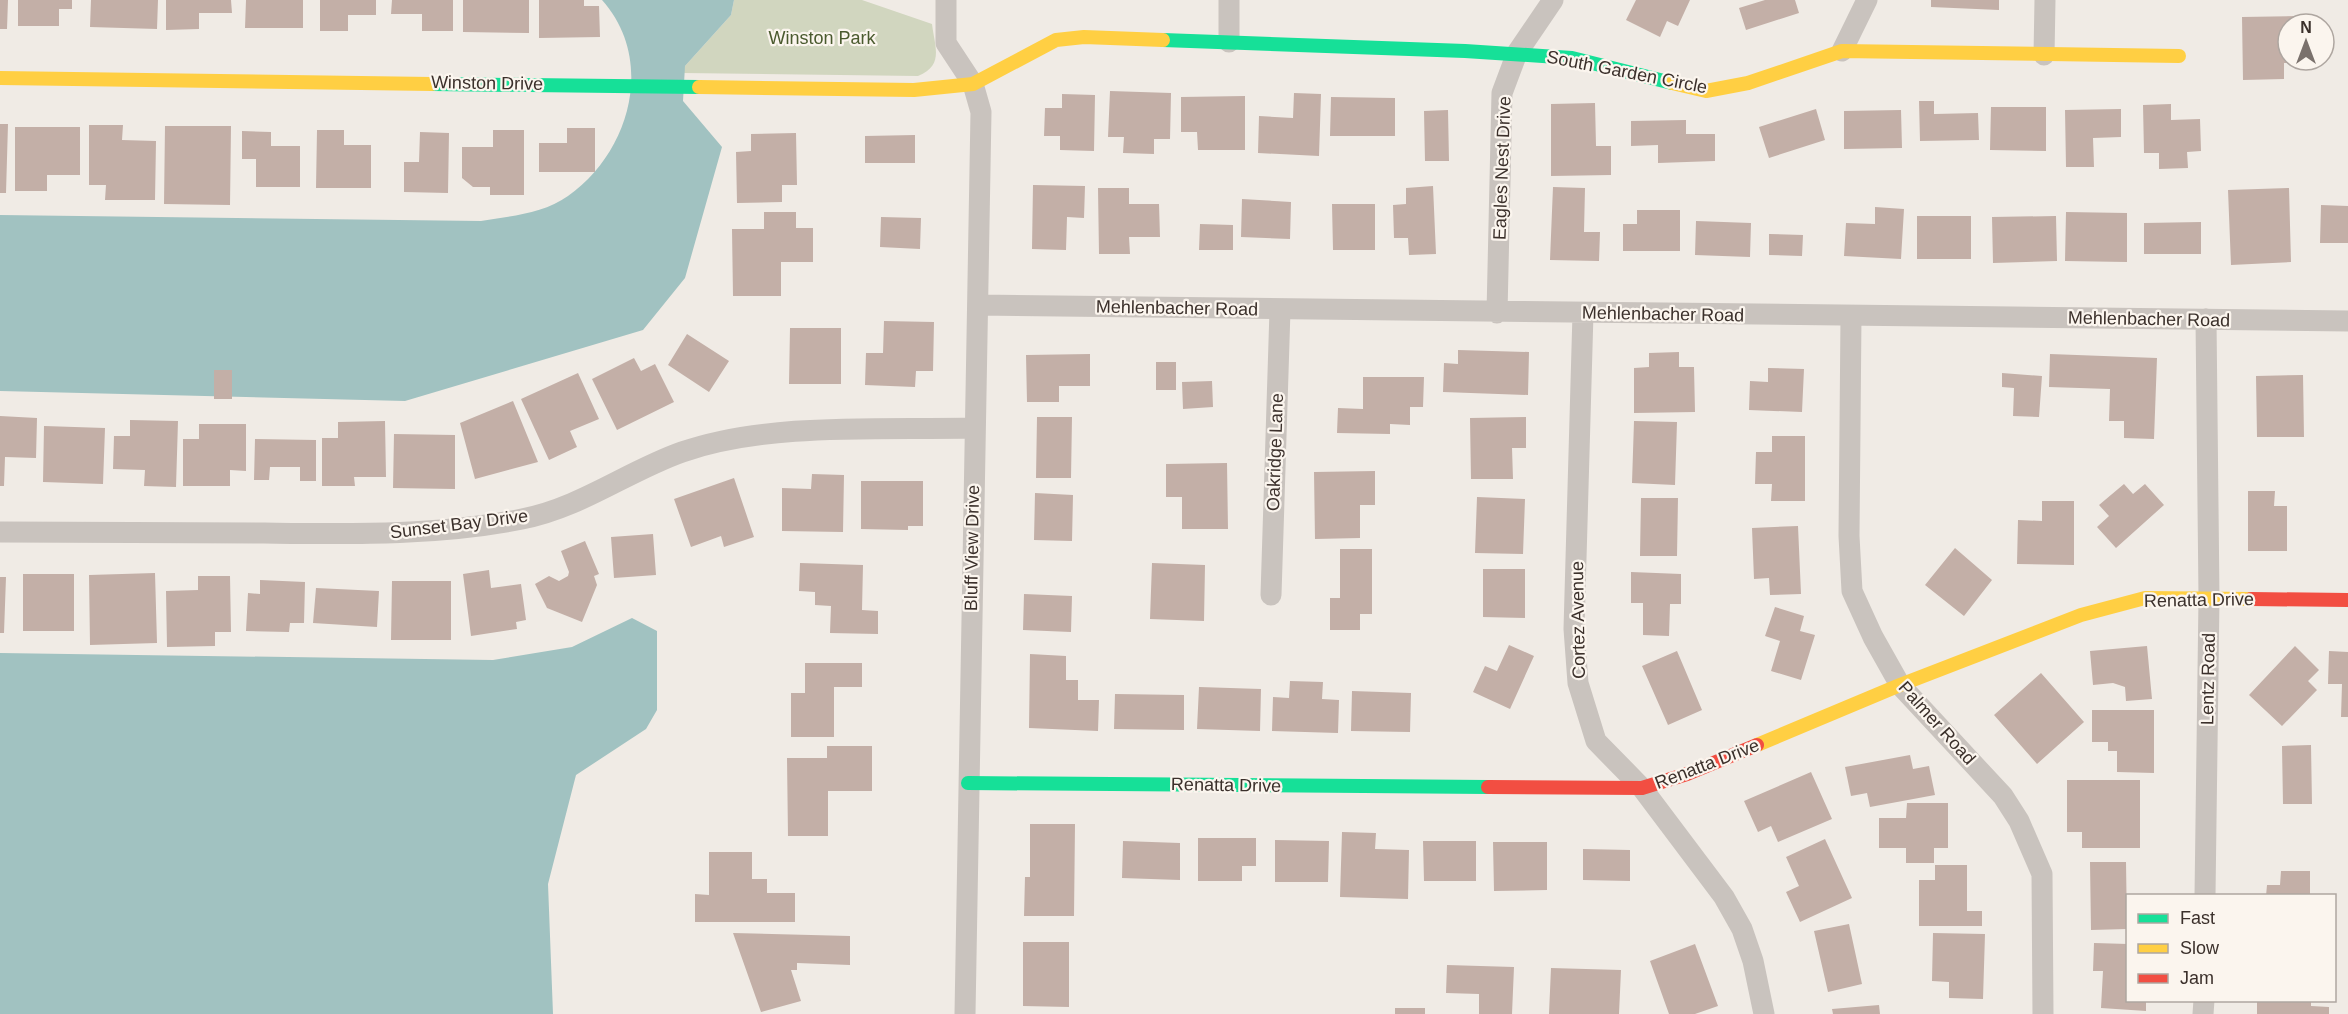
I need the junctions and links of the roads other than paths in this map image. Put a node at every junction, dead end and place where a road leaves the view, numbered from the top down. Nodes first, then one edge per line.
1 (946, 0) edge
2 (1229, 0) edge
3 (1553, 0) edge
4 (1867, 0) edge
5 (2045, 0) edge
6 (1229, 42) junction
7 (1842, 51) junction
8 (1517, 54) junction
9 (2044, 55) junction
10 (2179, 56) dead end
11 (0, 78) edge
12 (974, 84) junction
13 (978, 305) junction
14 (1280, 310) junction
15 (1497, 313) junction
16 (1583, 313) junction
17 (1851, 316) junction
18 (2206, 319) junction
19 (2348, 321) edge
20 (974, 428) junction
21 (0, 532) edge
22 (1271, 596) dead end
23 (2209, 598) junction
24 (2348, 600) edge
25 (1900, 685) junction
26 (968, 783) junction
27 (1642, 789) junction
28 (2205, 894) edge
29 (965, 1014) edge
30 (1764, 1014) edge
31 (2043, 1014) edge

1 - 12 street
2 - 6 street
3 - 8 street, Eagles Nest Drive
4 - 7 street
5 - 9 street
6 - 8 street, South Garden Circle
6 - 12 street, South Garden Circle
7 - 8 street, South Garden Circle
7 - 9 street, South Garden Circle
8 - 15 street, Eagles Nest Drive
9 - 10 street, South Garden Circle
11 - 12 street, Winston Drive
12 - 13 street, Bluff View Drive
13 - 14 street, Mehlenbacher Road
13 - 20 street, Bluff View Drive
14 - 15 street, Mehlenbacher Road
14 - 22 street, Oakridge Lane
15 - 16 street, Mehlenbacher Road
16 - 17 street, Mehlenbacher Road
16 - 27 street, Cortez Avenue
17 - 18 street, Mehlenbacher Road
17 - 25 street, Palmer Road
18 - 19 street, Mehlenbacher Road
18 - 23 street, Lentz Road
20 - 21 street, Sunset Bay Drive
20 - 26 street, Bluff View Drive
23 - 24 street, Renatta Drive
23 - 25 street, Renatta Drive
23 - 28 street, Lentz Road
25 - 27 street, Renatta Drive
25 - 31 street, Palmer Road
26 - 27 street, Renatta Drive
26 - 29 street, Bluff View Drive
27 - 30 street, Cortez Avenue

